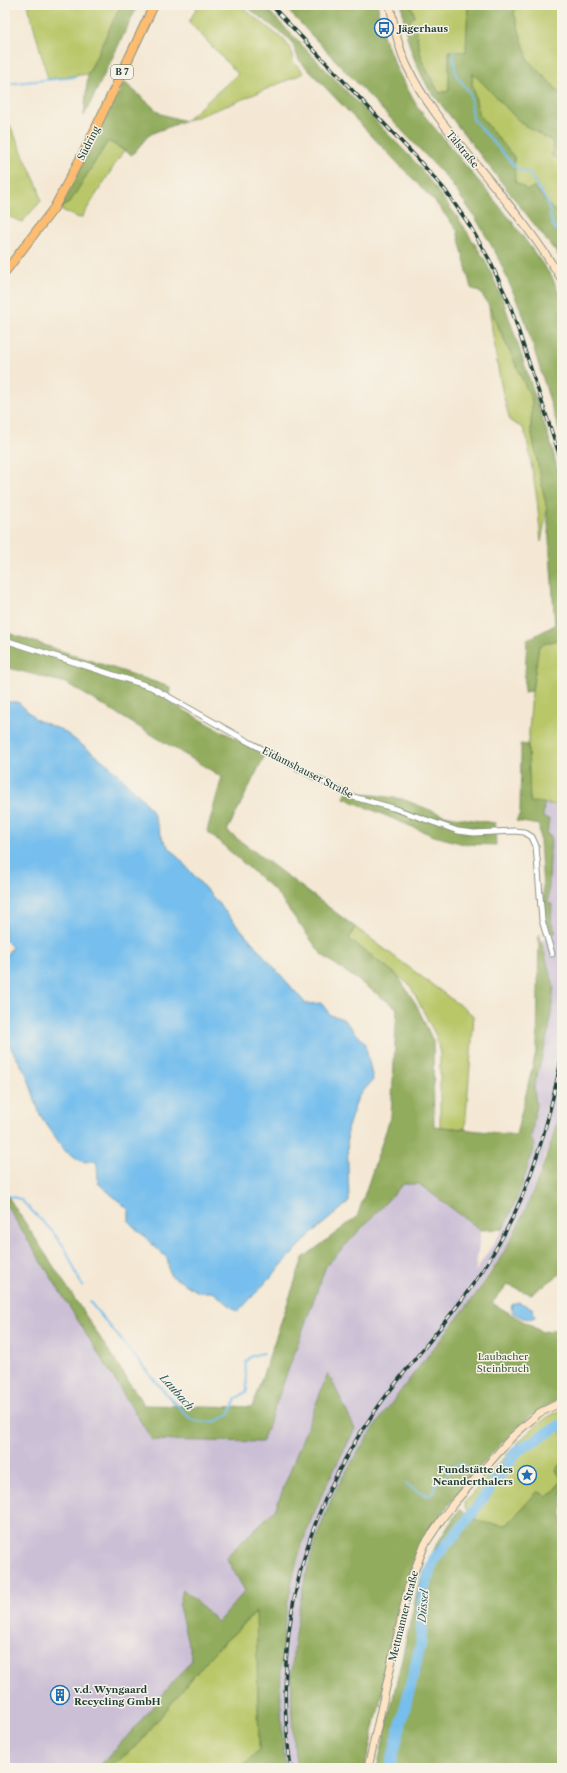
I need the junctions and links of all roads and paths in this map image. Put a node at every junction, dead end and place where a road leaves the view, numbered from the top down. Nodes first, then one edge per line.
1 (154, 5) edge
2 (390, 5) edge
3 (5, 272) edge
4 (562, 280) edge
5 (5, 640) edge
6 (552, 954) dead end
7 (562, 1402) edge
8 (368, 1768) edge

1 - 3 main road, Südring / B 7
2 - 4 main road, Talstraße
5 - 6 street, Eidamshauser Straße
7 - 8 main road, Mettmanner Straße

